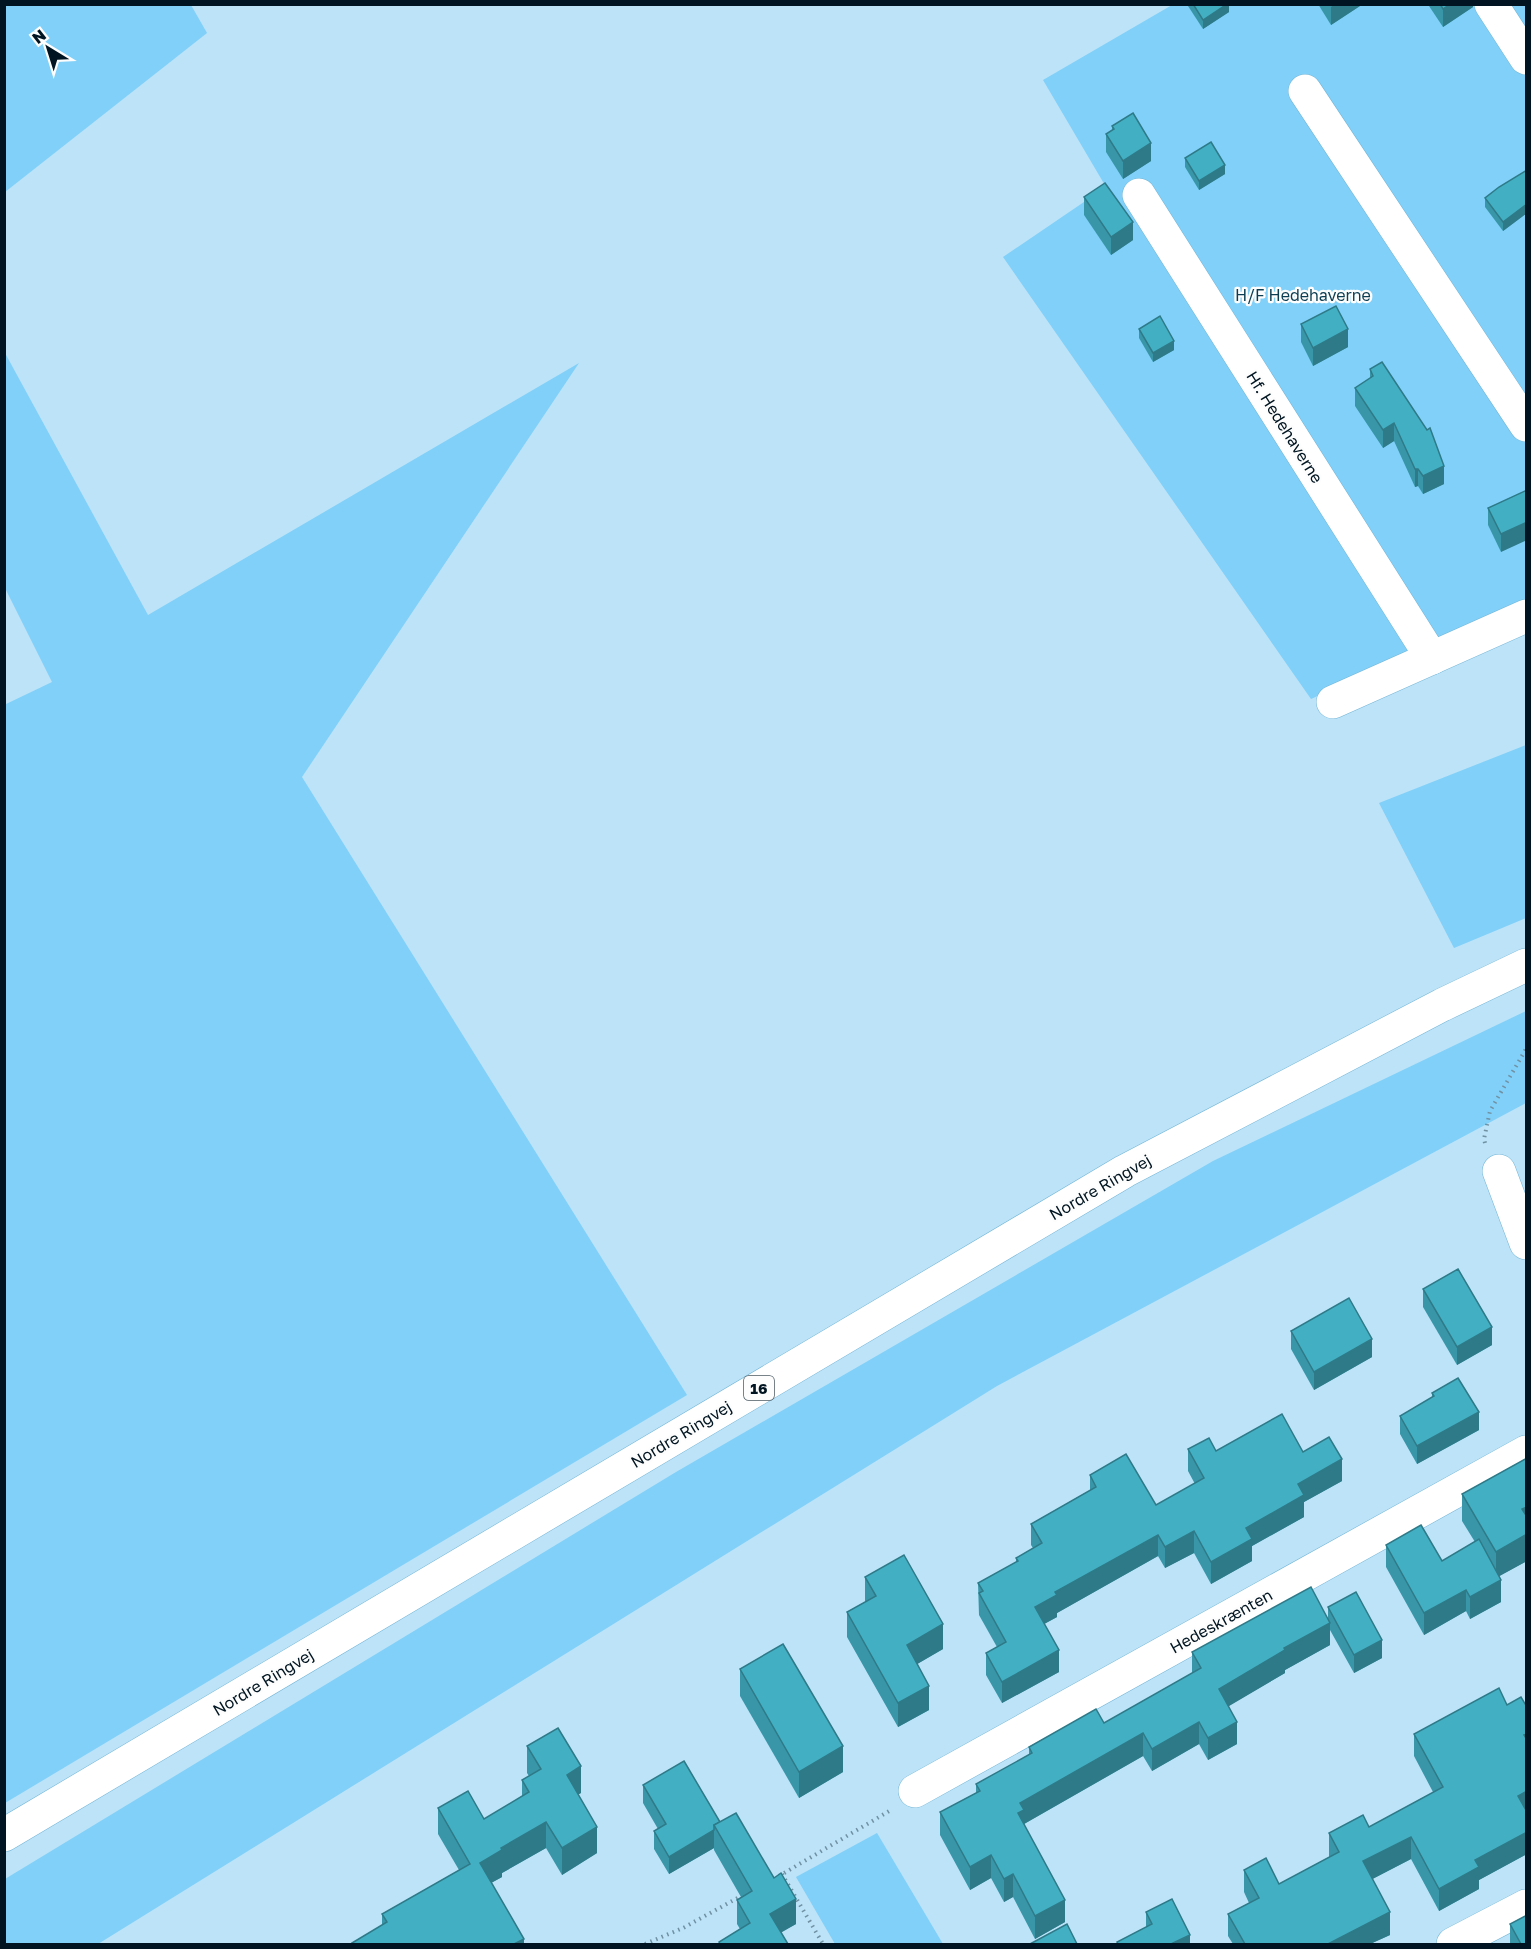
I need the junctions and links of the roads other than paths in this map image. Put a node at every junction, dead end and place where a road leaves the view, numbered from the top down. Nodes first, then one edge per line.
1 (1491, 4) edge
2 (1527, 58) edge
3 (1305, 91) dead end
4 (1139, 195) dead end
5 (1527, 425) edge
6 (1527, 616) edge
7 (1431, 658) junction
8 (1333, 702) dead end
9 (1527, 965) edge
10 (1499, 1171) road end
11 (1527, 1243) edge
12 (1527, 1452) edge
13 (915, 1791) road end
14 (4, 1835) edge
15 (1527, 1906) edge
16 (1453, 1944) edge

1 - 2 main road
3 - 5 main road
4 - 7 main road, Hf. Hedehaverne
6 - 7 main road
7 - 8 main road
9 - 14 main road, Nordre Ringvej / 16
10 - 11 main road
12 - 13 main road, Hedeskrænten
15 - 16 main road

